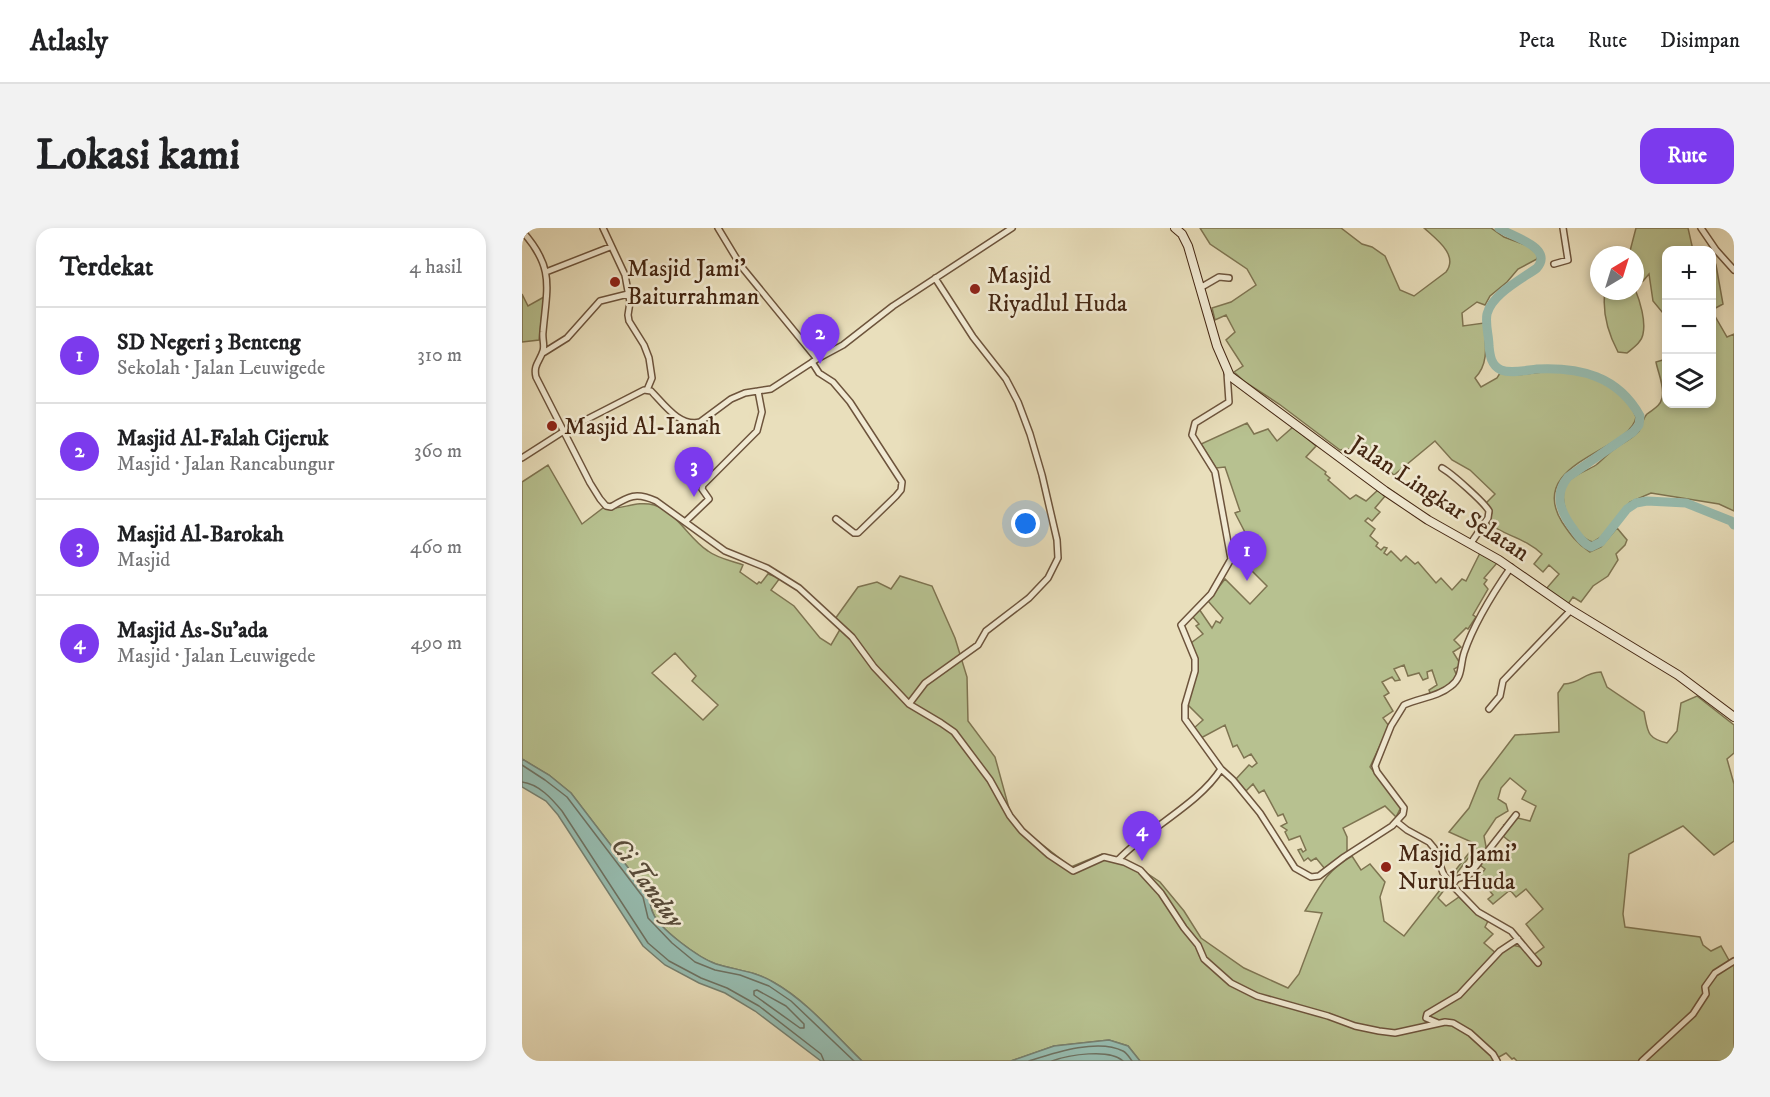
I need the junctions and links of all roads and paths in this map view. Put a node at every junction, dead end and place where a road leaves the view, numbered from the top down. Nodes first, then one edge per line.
1 (603, 228) edge
2 (718, 228) edge
3 (1012, 228) edge
4 (1175, 228) edge
5 (1563, 228) edge
6 (1701, 228) edge
7 (522, 231) edge
8 (1182, 231) edge
9 (610, 247) junction
10 (1554, 264) dead end
11 (1734, 270) edge
12 (546, 272) junction
13 (935, 278) junction
14 (1229, 278) dead end
15 (1200, 288) junction
16 (628, 294) junction
17 (543, 353) junction
18 (814, 361) junction
19 (1226, 371) junction
20 (647, 390) junction
21 (758, 391) junction
22 (564, 431) junction
23 (522, 458) edge
24 (1442, 468) dead end
25 (836, 519) dead end
26 (686, 521) junction
27 (1471, 543) junction
28 (1511, 567) junction
29 (1571, 610) junction
30 (909, 704) junction
31 (1489, 709) dead end
32 (1734, 717) edge
33 (1221, 769) junction
34 (1516, 815) dead end
35 (1397, 822) junction
36 (1118, 860) junction
37 (1452, 885) junction
38 (1518, 939) junction
39 (1734, 961) edge
40 (1538, 963) dead end
41 (1438, 1023) junction
42 (1497, 1061) edge
43 (1642, 1061) edge

1 - 9 street
2 - 18 street
3 - 13 street
4 - 8 street, Jalan Lingkar Selatan
5 - 10 street
6 - 11 street
7 - 12 street
8 - 15 street, Jalan Lingkar Selatan
9 - 12 street
9 - 16 street
12 - 17 street
13 - 18 street
13 - 30 street
14 - 15 street
15 - 19 street, Jalan Lingkar Selatan
16 - 17 street
16 - 20 street
17 - 22 street
18 - 21 street
18 - 25 street
19 - 27 street, Jalan Lingkar Selatan
19 - 33 street
20 - 21 street
20 - 22 street
21 - 26 street
22 - 23 street
22 - 26 street
24 - 27 street
26 - 30 street
27 - 28 street, Jalan Lingkar Selatan
28 - 29 street, Jalan Lingkar Selatan
28 - 35 street
29 - 31 street
29 - 32 street, Jalan Lingkar Selatan
30 - 36 street
33 - 35 street
33 - 36 street
34 - 37 street
35 - 37 street
36 - 41 street
37 - 38 street
38 - 40 street
38 - 41 street
39 - 43 street
41 - 42 street

